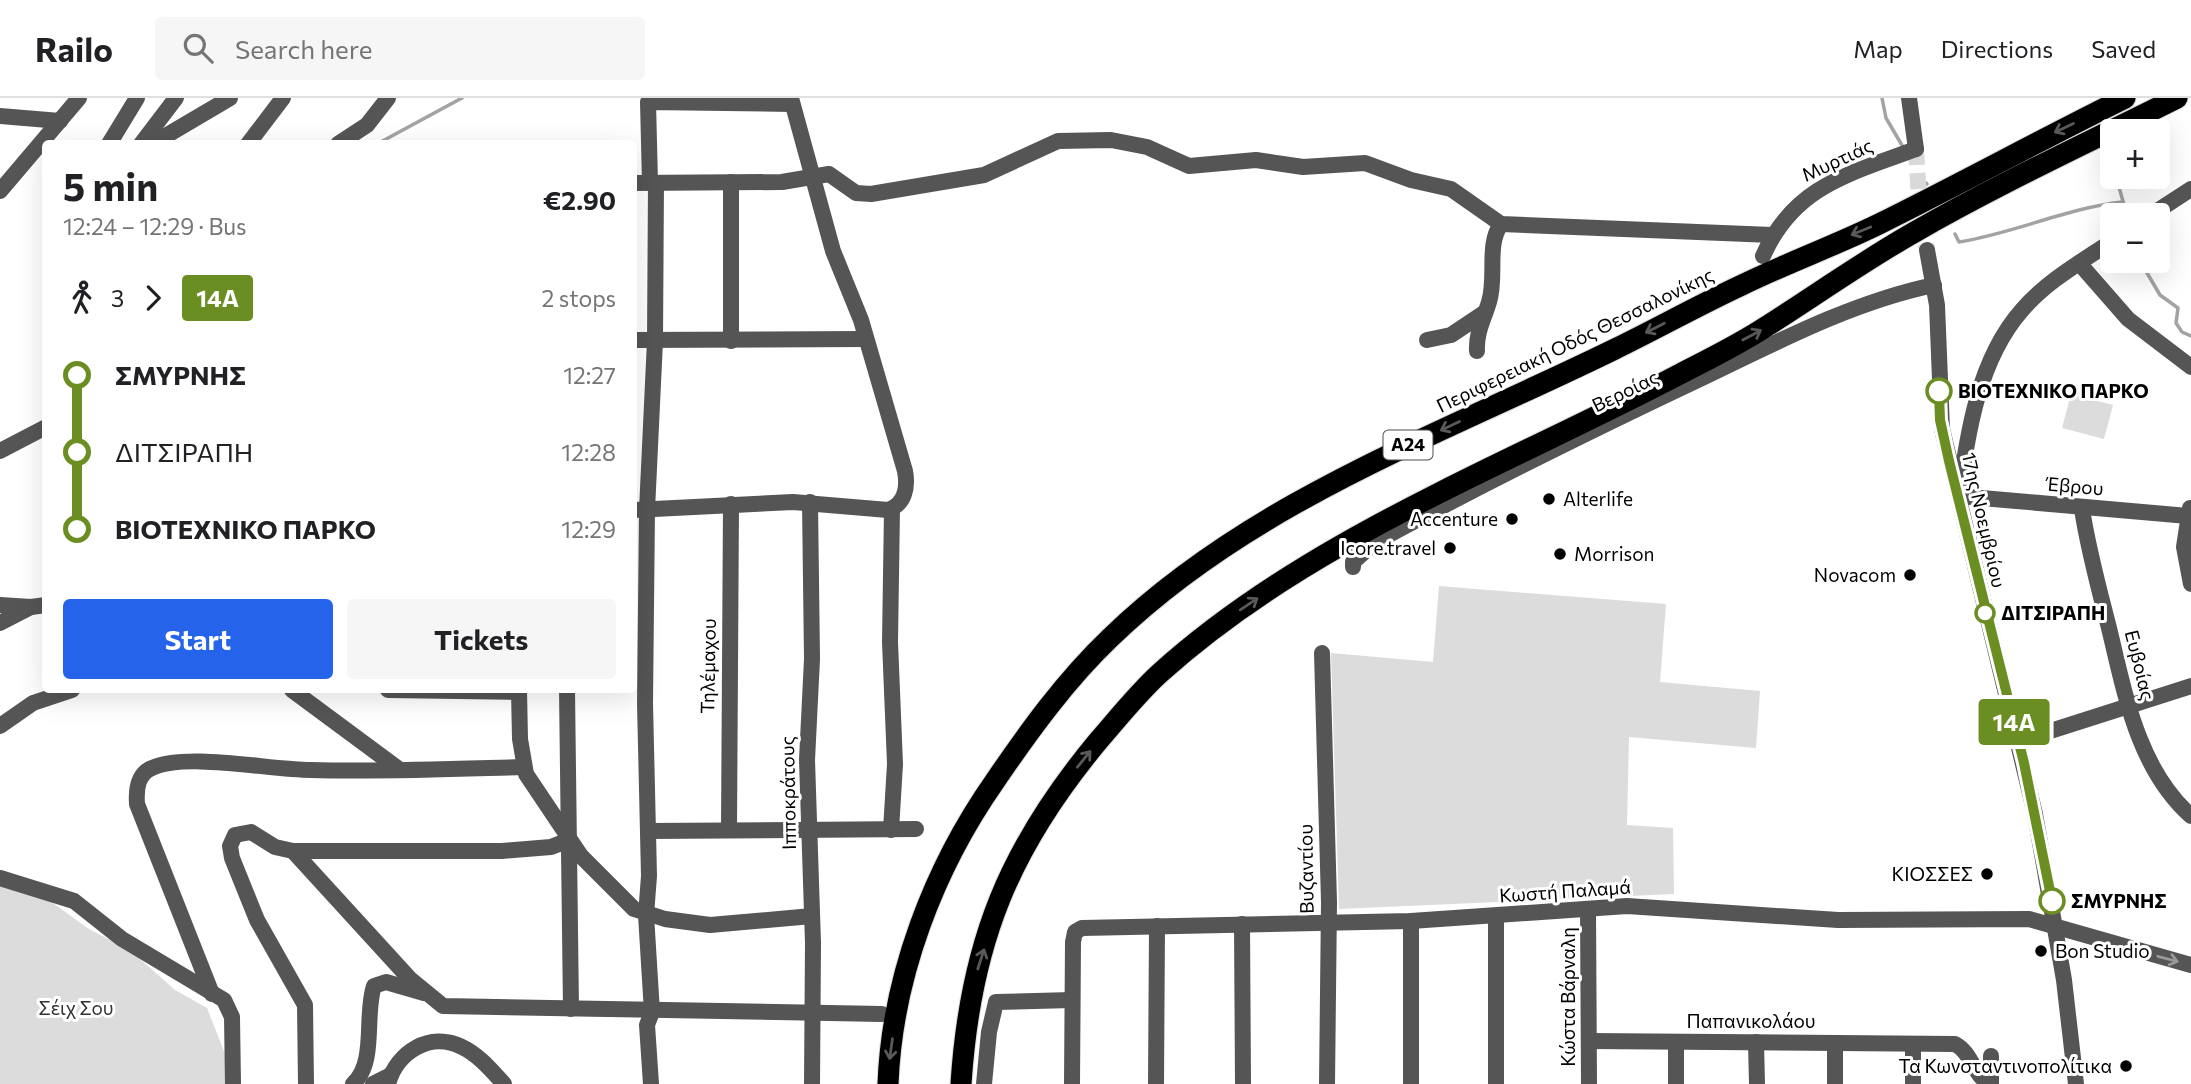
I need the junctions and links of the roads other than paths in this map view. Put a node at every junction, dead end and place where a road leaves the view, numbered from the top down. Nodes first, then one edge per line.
1 (79, 98) edge
2 (136, 98) edge
3 (176, 98) edge
4 (230, 98) edge
5 (283, 98) edge
6 (388, 98) edge
7 (1909, 98) edge
8 (1919, 98) edge
9 (2125, 98) edge
10 (2177, 98) edge
11 (791, 101) edge
12 (0, 116) edge
13 (60, 121) junction
14 (44, 140) edge
15 (111, 140) edge
16 (144, 140) edge
17 (159, 140) edge
18 (251, 140) edge
19 (344, 140) edge
20 (42, 142) edge
21 (1916, 149) junction
22 (813, 176) junction
23 (731, 182) junction
24 (647, 183) edge
25 (2191, 189) edge
26 (0, 191) edge
27 (2169, 203) edge
28 (1501, 224) junction
29 (1772, 236) junction
30 (2100, 249) edge
31 (1927, 250) tunnel mouth
32 (1763, 256) dead end
33 (2079, 263) junction
34 (1934, 285) junction
35 (1484, 313) junction
36 (866, 339) junction
37 (637, 340) edge
38 (1427, 340) dead end
39 (655, 341) junction
40 (731, 341) junction
41 (1477, 351) dead end
42 (2191, 367) edge
43 (42, 429) edge
44 (0, 451) edge
45 (810, 502) junction
46 (731, 504) junction
47 (892, 509) junction
48 (2082, 509) junction
49 (640, 510) edge
50 (2189, 511) edge
51 (1353, 566) dead end
52 (2191, 584) edge
53 (0, 605) edge
54 (38, 606) edge
55 (0, 623) edge
56 (1322, 653) dead end
57 (2191, 686) edge
58 (63, 693) edge
59 (296, 693) edge
60 (519, 693) edge
61 (567, 693) edge
62 (2128, 705) junction
63 (0, 726) edge
64 (2019, 741) junction
65 (523, 767) junction
66 (400, 770) junction
67 (2191, 816) edge
68 (729, 828) junction
69 (916, 829) dead end
70 (891, 830) junction
71 (648, 831) junction
72 (811, 831) junction
73 (569, 840) junction
74 (293, 851) junction
75 (0, 877) edge
76 (1588, 909) junction
77 (646, 915) junction
78 (812, 916) junction
79 (1496, 917) junction
80 (1411, 921) junction
81 (1329, 922) junction
82 (1242, 924) junction
83 (2056, 925) junction
84 (1157, 926) junction
85 (2191, 965) edge
86 (426, 993) junction
87 (212, 994) junction
88 (1072, 1000) junction
89 (570, 1009) junction
90 (652, 1012) junction
91 (812, 1013) junction
92 (882, 1014) dead end
93 (1589, 1041) junction
94 (1756, 1042) junction
95 (1835, 1042) junction
96 (1676, 1043) junction
97 (1913, 1044) junction
98 (1991, 1056) dead end
99 (389, 1080) edge
100 (233, 1084) edge
101 (306, 1084) edge
102 (353, 1084) edge
103 (373, 1084) edge
104 (505, 1084) edge
105 (651, 1084) edge
106 (812, 1084) edge
107 (888, 1084) edge
108 (961, 1084) edge
109 (984, 1084) edge
110 (1072, 1084) edge
111 (1156, 1084) edge
112 (1243, 1084) edge
113 (1327, 1084) edge
114 (1411, 1084) edge
115 (1496, 1084) edge
116 (1589, 1084) edge
117 (1676, 1084) edge
118 (1756, 1084) edge
119 (1835, 1084) edge
120 (1913, 1084) edge
121 (1991, 1084) edge
122 (2076, 1084) edge

1 - 13 street
2 - 15 street
3 - 16 street
4 - 17 street
5 - 18 street
6 - 19 street
7 - 21 street
8 - 21 street
9 -> 107 highway, Περιφερειακή Οδός Θεσσαλονίκης / Α24
108 -> 10 highway
11 - 22 street
11 - 24 street
12 - 13 street
13 - 14 street
20 - 26 street
21 - 29 street, Μυρτιάς
22 - 23 street
22 - 28 street
22 - 36 street
23 - 24 street
23 - 40 street
24 - 39 street
25 - 27 street
28 - 29 street
28 - 35 street
29 - 32 street, Μυρτιάς
30 - 33 street
31 - 34 street, 17ης Νοεμβρίου
33 - 42 street
33 - 48 street, Έβρου
34 - 51 street, Βεροίας
34 - 64 street, 17ης Νοεμβρίου
35 - 38 street
35 - 41 street
36 - 40 street
36 - 47 street
37 - 39 street
39 - 40 street
39 - 49 street
43 - 44 street
45 - 46 street
45 - 47 street
45 - 72 street, Ιπποκράτους
46 - 49 street
46 - 68 street, Τηλέμαχου
47 - 70 street
48 - 50 street, Έβρου
48 - 62 street, Ευβοίας
49 - 71 street
50 - 52 street
53 - 54 street
54 - 55 street
56 - 81 street, Βυζαντίου
57 - 62 street
58 - 63 street
59 - 66 street
60 - 65 street
61 - 73 street
62 - 64 street
62 - 67 street, Ευβοίας
64 - 83 street, 17ης Νοεμβρίου
65 - 66 street
65 - 73 street
66 - 87 street
68 - 71 street
68 - 72 street
69 - 70 street
70 - 72 street
71 - 77 street
72 - 78 street, Ιπποκράτους
73 - 74 street
73 - 77 street
73 - 89 street
74 - 86 street
74 - 101 street
75 - 87 street
76 - 79 street, Κωστή Παλαμά
76 - 83 street, Κωστή Παλαμά
76 - 93 street, Κώστα Βάρναλη
77 - 78 street
77 - 90 street
78 - 91 street, Ιπποκράτους
79 - 80 street, Κωστή Παλαμά
79 - 115 street
80 - 81 street, Κωστή Παλαμά
80 - 114 street
81 - 82 street, Κωστή Παλαμά
81 - 113 street, Βυζαντίου
82 - 84 street, Κωστή Παλαμά
82 - 112 street
83 -> 85 street, Κωστή Παλαμά
83 - 122 street, 17ης Νοεμβρίου
84 - 88 street, Κωστή Παλαμά
84 - 111 street
86 - 89 street
86 - 102 street
87 - 100 street
88 - 109 street
88 - 110 street
89 - 90 street
90 - 91 street
90 - 105 street
91 - 92 street
91 - 106 street, Ιπποκράτους
93 - 96 street, Παπανικολάου
93 - 116 street, Κώστα Βάρναλη
94 - 95 street, Παπανικολάου
94 - 96 street, Παπανικολάου
94 - 118 street
95 - 97 street, Παπανικολάου
95 - 119 street
96 - 117 street
97 - 120 street
97 - 121 street, Παπανικολάου
98 - 121 street
99 - 103 street
99 - 104 street

